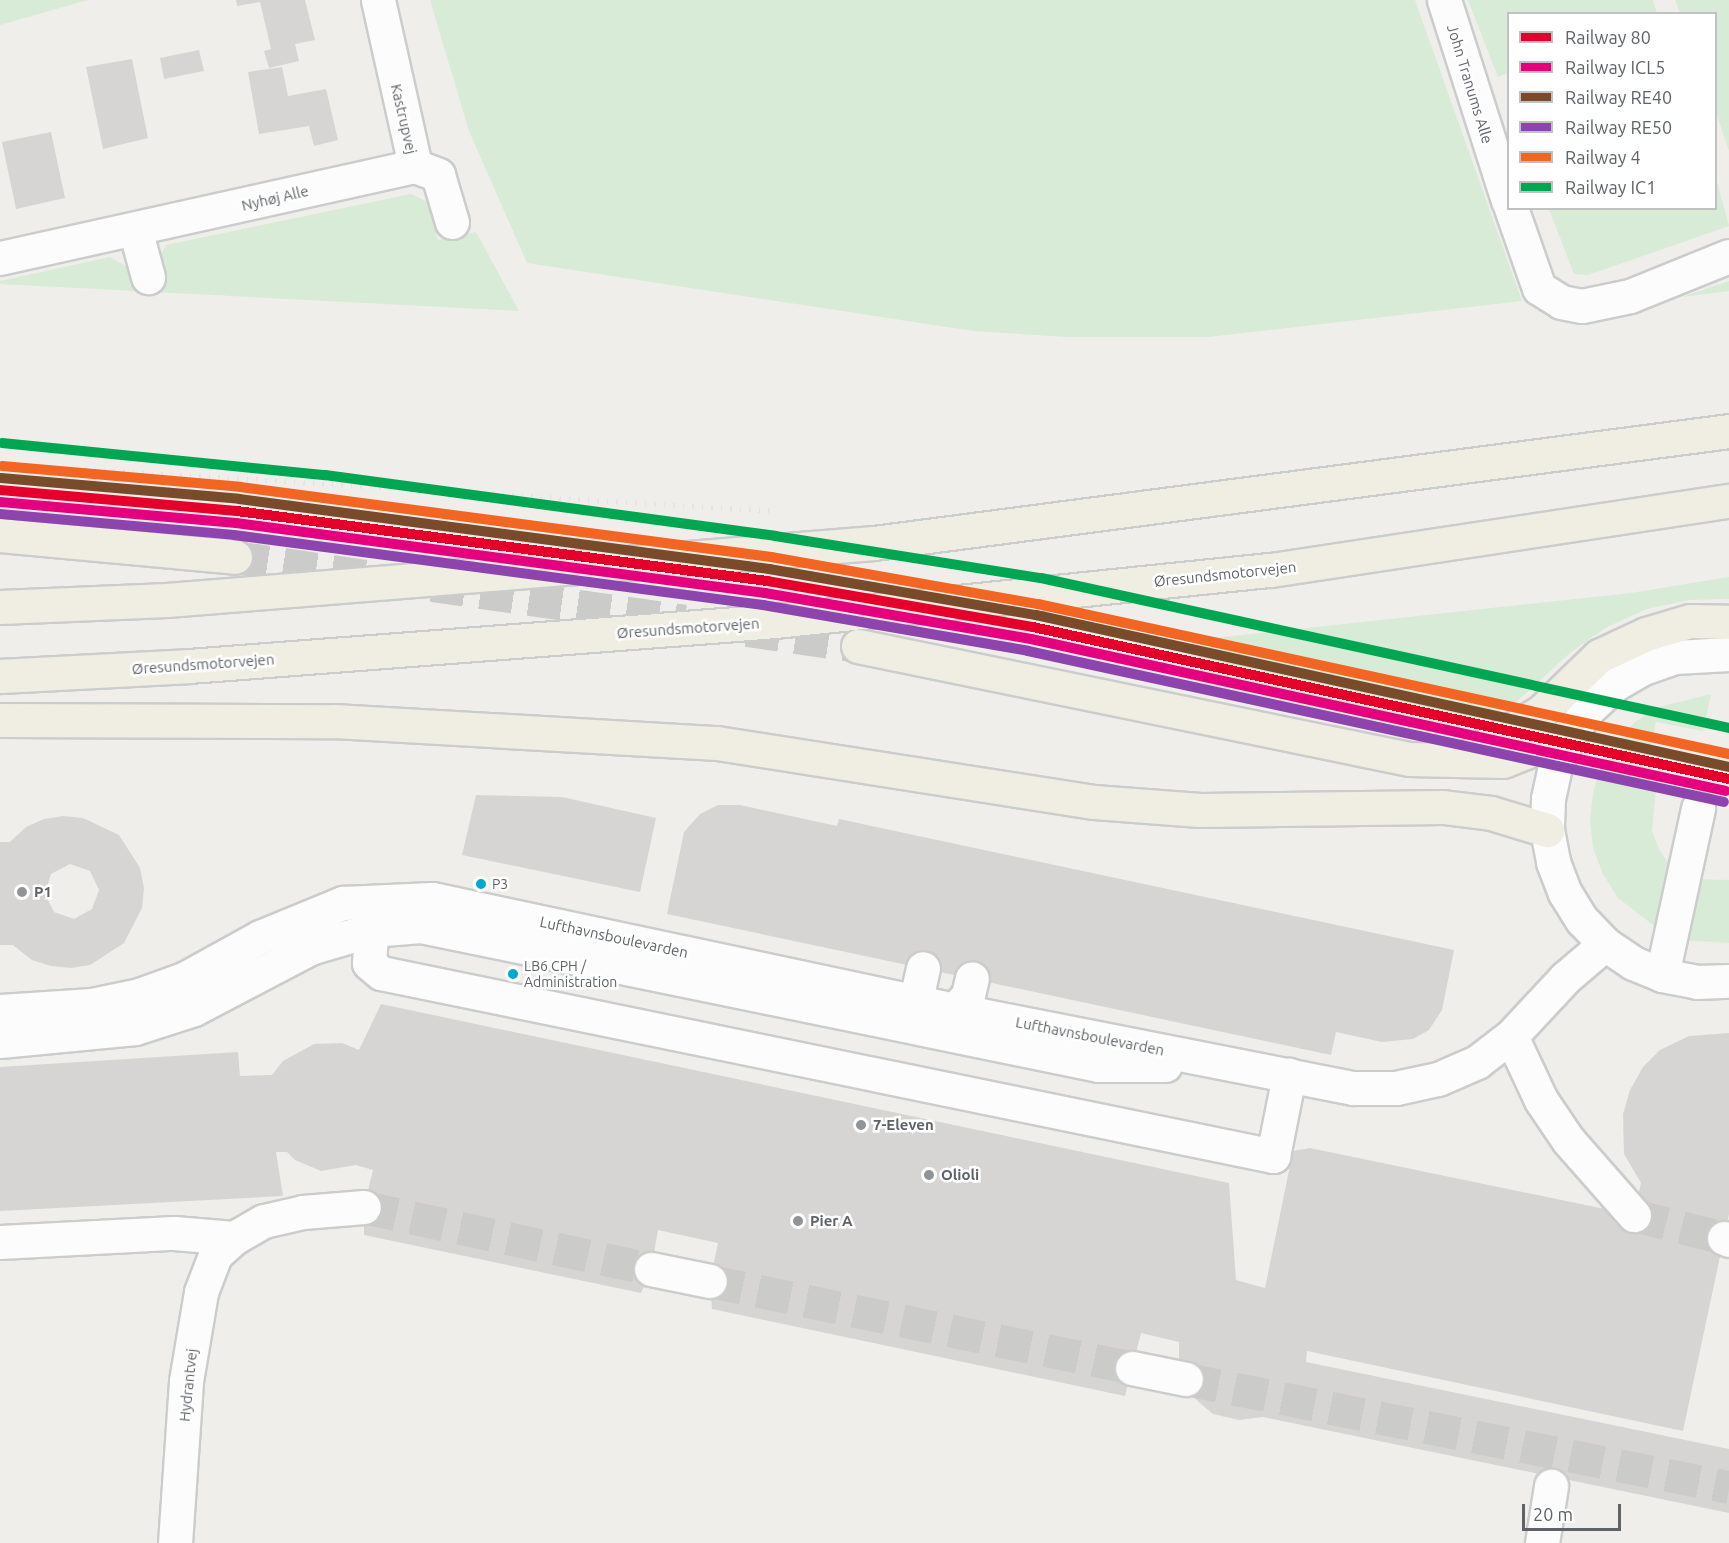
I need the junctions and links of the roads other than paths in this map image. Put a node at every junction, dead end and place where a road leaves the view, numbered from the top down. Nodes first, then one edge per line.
1 (378, 0) edge
2 (1444, 0) edge
3 (415, 166) junction
4 (1507, 195) edge
5 (1512, 210) edge
6 (452, 222) dead end
7 (135, 229) junction
8 (1729, 256) edge
9 (0, 258) edge
10 (148, 278) dead end
11 (1729, 431) edge
12 (1729, 501) edge
13 (0, 535) edge
14 (236, 557) tunnel mouth
15 (0, 607) edge
16 (1729, 622) edge
17 (858, 646) tunnel mouth
18 (1729, 654) edge
19 (0, 676) edge
20 (0, 720) edge
21 (1569, 735) junction
22 (1462, 760) junction
23 (1698, 808) dead end
24 (1547, 830) junction
25 (373, 914) junction
26 (1605, 944) junction
27 (923, 968) dead end
28 (1662, 975) junction
29 (1729, 981) edge
30 (960, 1005) junction
31 (0, 1011) edge
32 (913, 1014) junction
33 (1511, 1036) junction
34 (0, 1041) edge
35 (1241, 1065) junction
36 (1289, 1075) junction
37 (352, 1208) tunnel mouth
38 (1634, 1215) tunnel mouth
39 (234, 1238) junction
40 (0, 1242) edge
41 (651, 1269) tunnel mouth
42 (710, 1281) tunnel mouth
43 (1132, 1368) tunnel mouth
44 (1186, 1378) tunnel mouth
45 (1551, 1486) dead end
46 (175, 1543) edge
47 (1542, 1543) edge

1 - 3 street, Kastrupvej
2 - 4 street, John Tranums Alle
3 - 6 street, Kastrupvej
3 - 7 street, Nyhøj Alle
5 - 8 street
7 - 9 street, Nyhøj Alle
7 - 10 street
11 - 15 highway
12 - 19 highway, Øresundsmotorvejen
13 - 14 highway
16 - 22 highway
17 - 22 highway
18 - 21 street
20 - 24 highway
21 - 22 highway
21 - 24 street
23 - 28 street
24 - 26 street
25 - 31 street, Lufthavnsboulevarden
25 - 32 street, Lufthavnsboulevarden
25 - 34 street, Lufthavnsboulevarden
25 - 36 street
26 - 28 street
26 - 33 street, Lufthavnsboulevarden
27 - 32 street
28 - 29 street
30 - 32 street, Lufthavnsboulevarden
30 - 35 street, Lufthavnsboulevarden
30 - 35 street, Lufthavnsboulevarden
33 - 36 street, Lufthavnsboulevarden
33 - 38 street
35 - 36 street, Lufthavnsboulevarden
37 - 39 street, Hydrantvej
39 - 40 street
39 - 46 street, Hydrantvej
41 - 42 street
43 - 44 street
45 - 47 street

